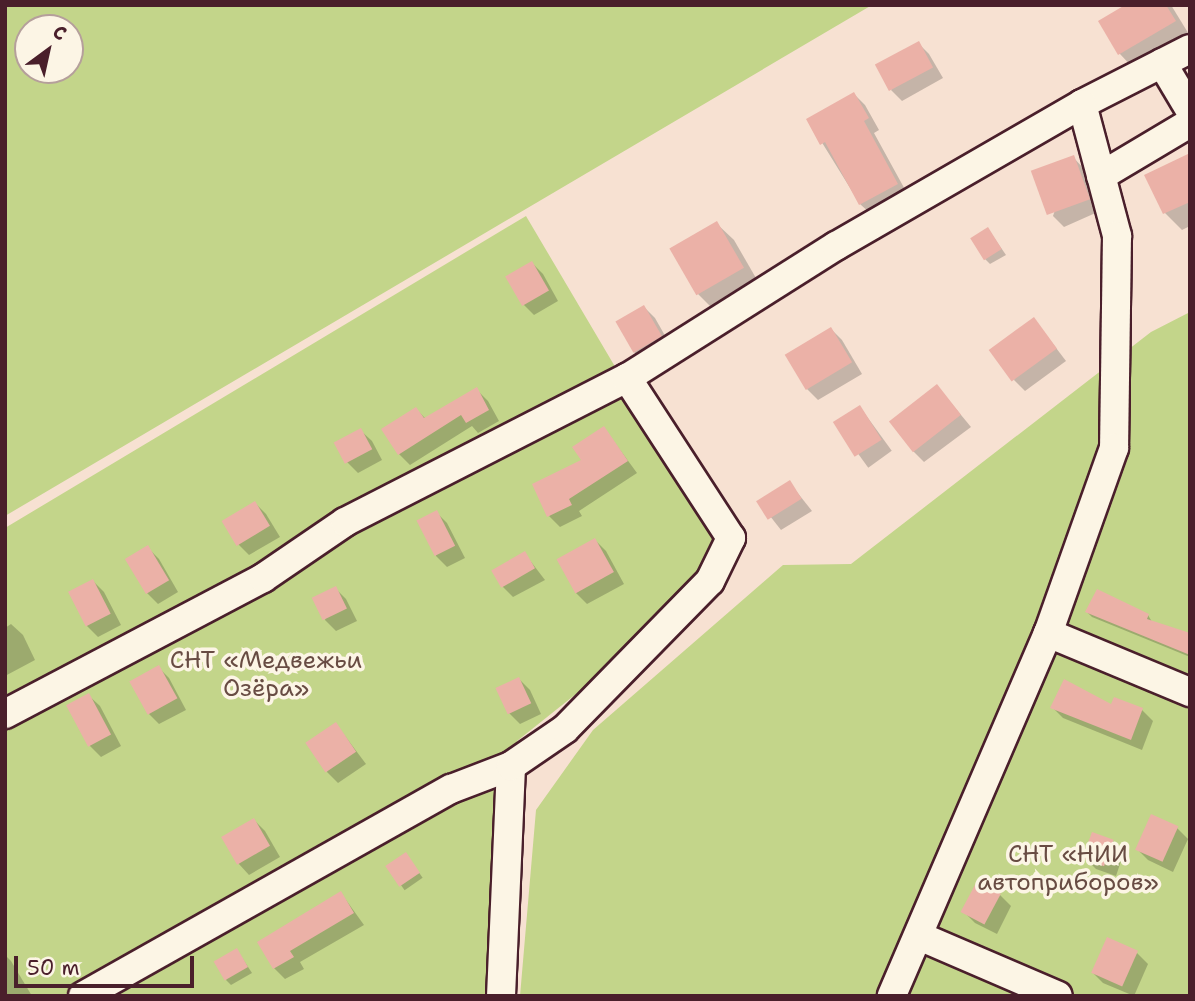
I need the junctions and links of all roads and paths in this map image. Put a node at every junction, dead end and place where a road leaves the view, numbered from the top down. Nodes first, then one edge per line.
1 (1190, 49) edge
2 (1162, 63) junction
3 (1082, 104) junction
4 (1190, 110) edge
5 (1190, 123) edge
6 (1101, 176) junction
7 (627, 377) junction
8 (1048, 633) junction
9 (1190, 692) edge
10 (5, 714) edge
11 (511, 766) junction
12 (919, 936) junction
13 (83, 996) edge
14 (501, 996) edge
15 (892, 996) edge
16 (1058, 996) edge

1 - 2 street
2 - 3 street
2 - 4 street
3 - 6 street
3 - 7 street
5 - 6 street
6 - 8 street
7 - 10 street
7 - 11 street
8 - 9 street
8 - 12 street
11 - 13 street
11 - 14 street
12 - 15 street
12 - 16 street

